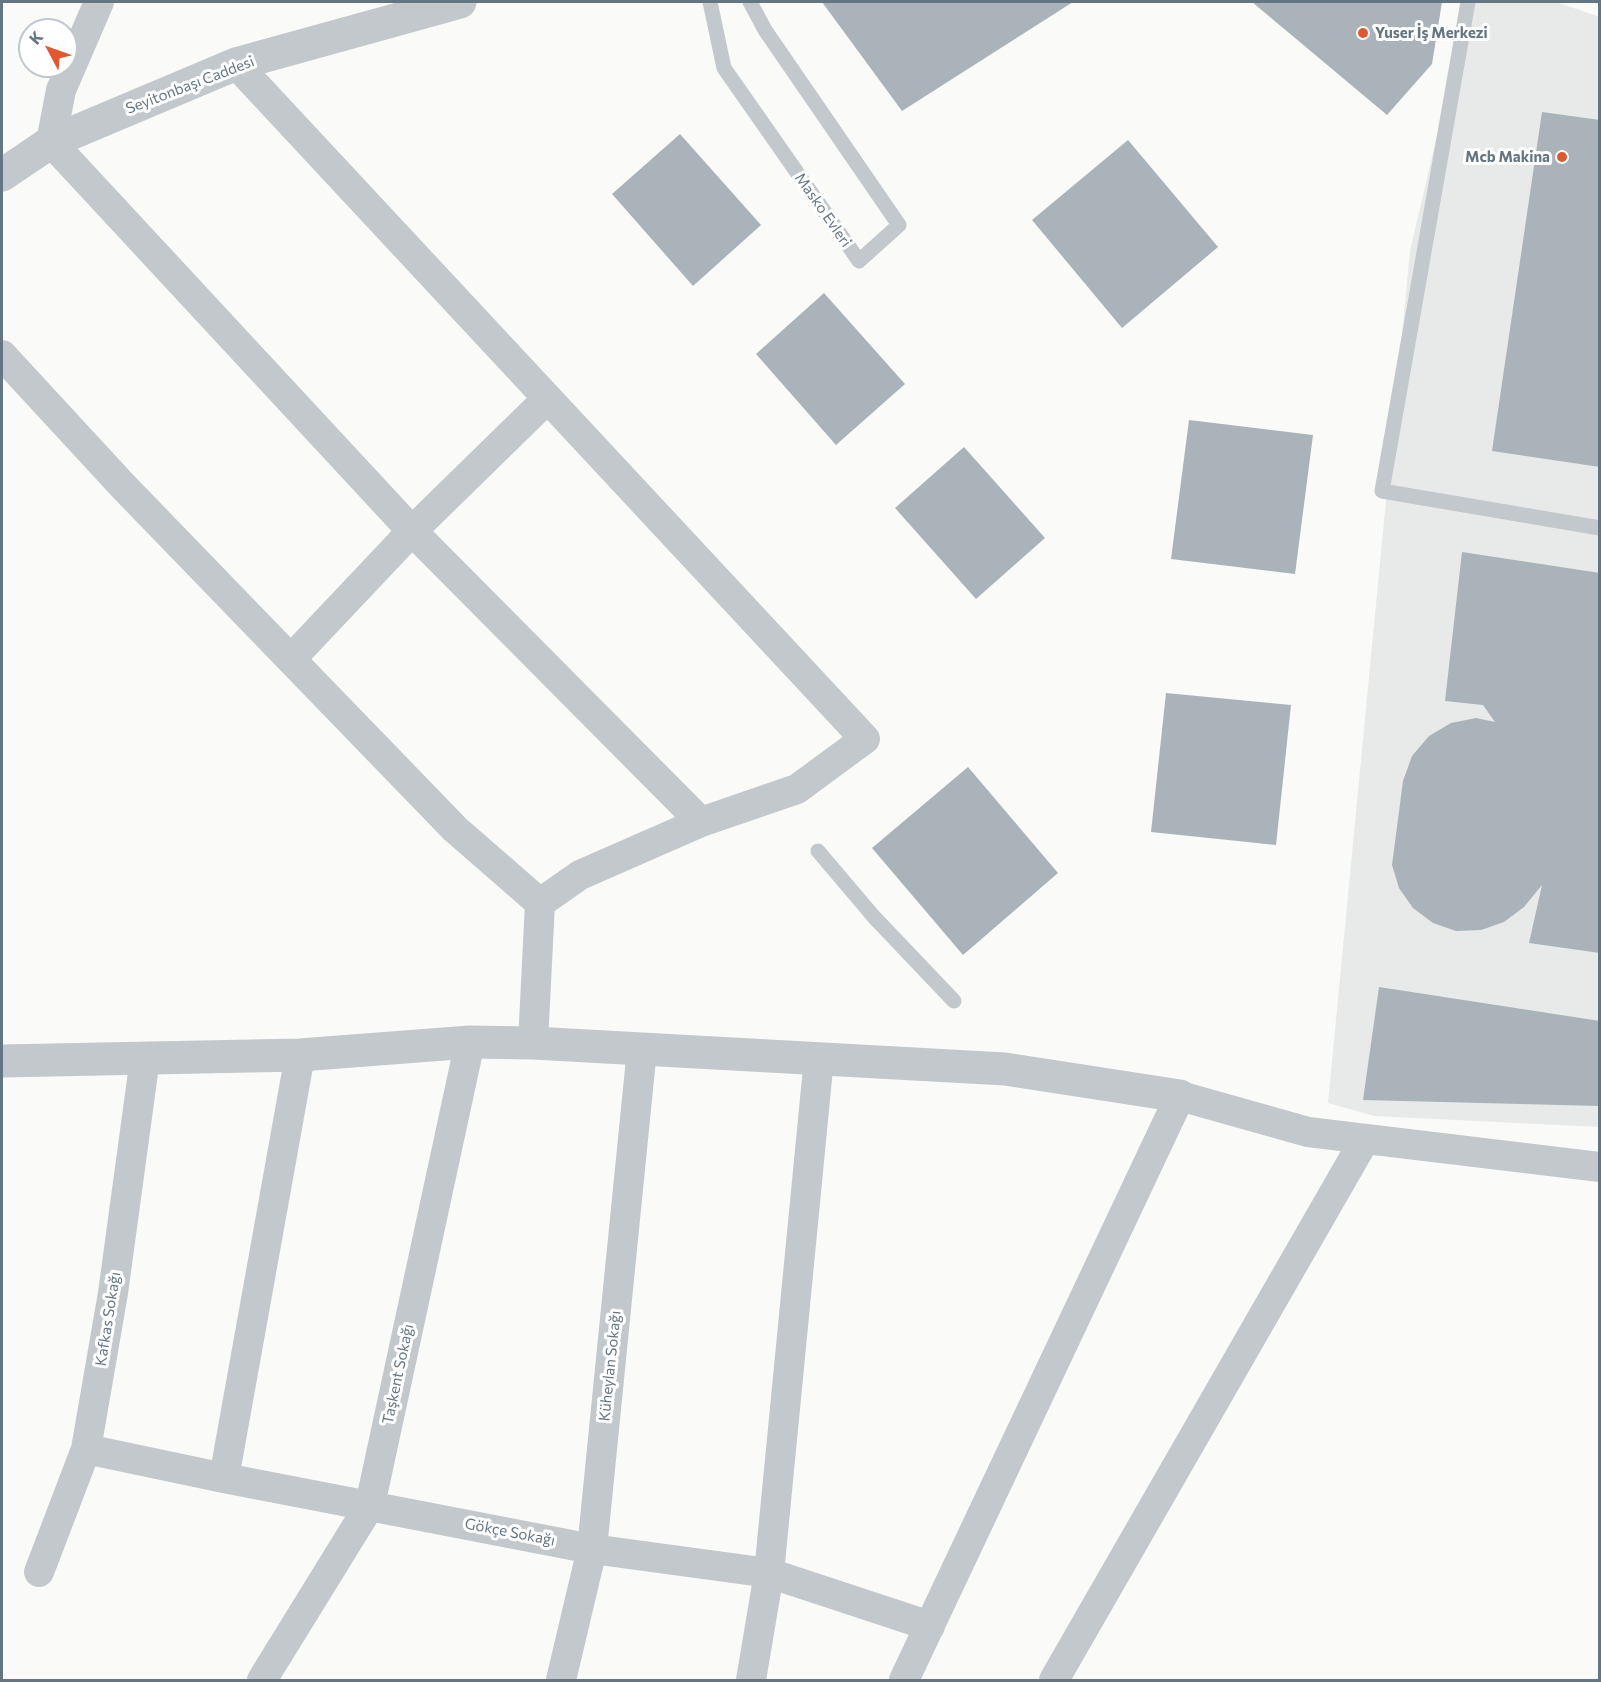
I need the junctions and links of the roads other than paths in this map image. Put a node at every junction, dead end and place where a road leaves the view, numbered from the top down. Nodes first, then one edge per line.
1 (99, 2) edge
2 (460, 2) edge
3 (710, 2) edge
4 (750, 2) edge
5 (1468, 2) edge
6 (236, 64) junction
7 (51, 142) junction
8 (2, 175) edge
9 (2, 355) edge
10 (547, 399) junction
11 (1599, 528) edge
12 (412, 531) junction
13 (291, 659) junction
14 (701, 822) junction
15 (818, 851) dead end
16 (540, 903) junction
17 (954, 1001) dead end
18 (470, 1042) junction
19 (533, 1043) junction
20 (642, 1048) junction
21 (300, 1055) junction
22 (145, 1058) junction
23 (819, 1058) junction
24 (2, 1061) edge
25 (1180, 1096) junction
26 (1365, 1139) junction
27 (1599, 1167) edge
28 (86, 1449) junction
29 (224, 1478) junction
30 (370, 1505) junction
31 (592, 1548) junction
32 (39, 1572) dead end
33 (769, 1572) junction
34 (930, 1626) junction
35 (262, 1680) edge
36 (561, 1680) edge
37 (752, 1680) edge
38 (904, 1680) edge
39 (1054, 1680) edge

1 - 7 street
2 - 6 street, Seyitonbaşı Caddesi
3 - 4 lane, Masko Evleri
5 - 11 lane
6 - 7 street, Seyitonbaşı Caddesi
6 - 10 street
7 - 8 street, Seyitonbaşı Caddesi
7 - 12 street
9 - 13 street
10 - 12 street
10 - 14 street
12 - 13 street
12 - 14 street
13 - 16 street
14 - 16 street
15 - 17 lane
16 - 19 street
18 - 19 street
18 - 21 street
18 - 30 street, Taşkent Sokağı
19 - 20 street
20 - 23 street
20 - 31 street, Küheylan Sokağı
21 - 22 street
21 - 29 street
22 - 24 street
22 - 28 street, Kafkas Sokağı
23 - 25 street
23 - 33 street
25 - 26 street
25 - 34 street
26 - 27 street
26 - 39 street
28 - 29 street, Gökçe Sokağı
28 - 32 street, Kafkas Sokağı
29 - 30 street, Gökçe Sokağı
30 - 31 street, Gökçe Sokağı
30 - 35 street, Taşkent Sokağı
31 - 33 street, Gökçe Sokağı
31 - 36 street, Küheylan Sokağı
33 - 34 street, Gökçe Sokağı
33 - 37 street
34 - 38 street

